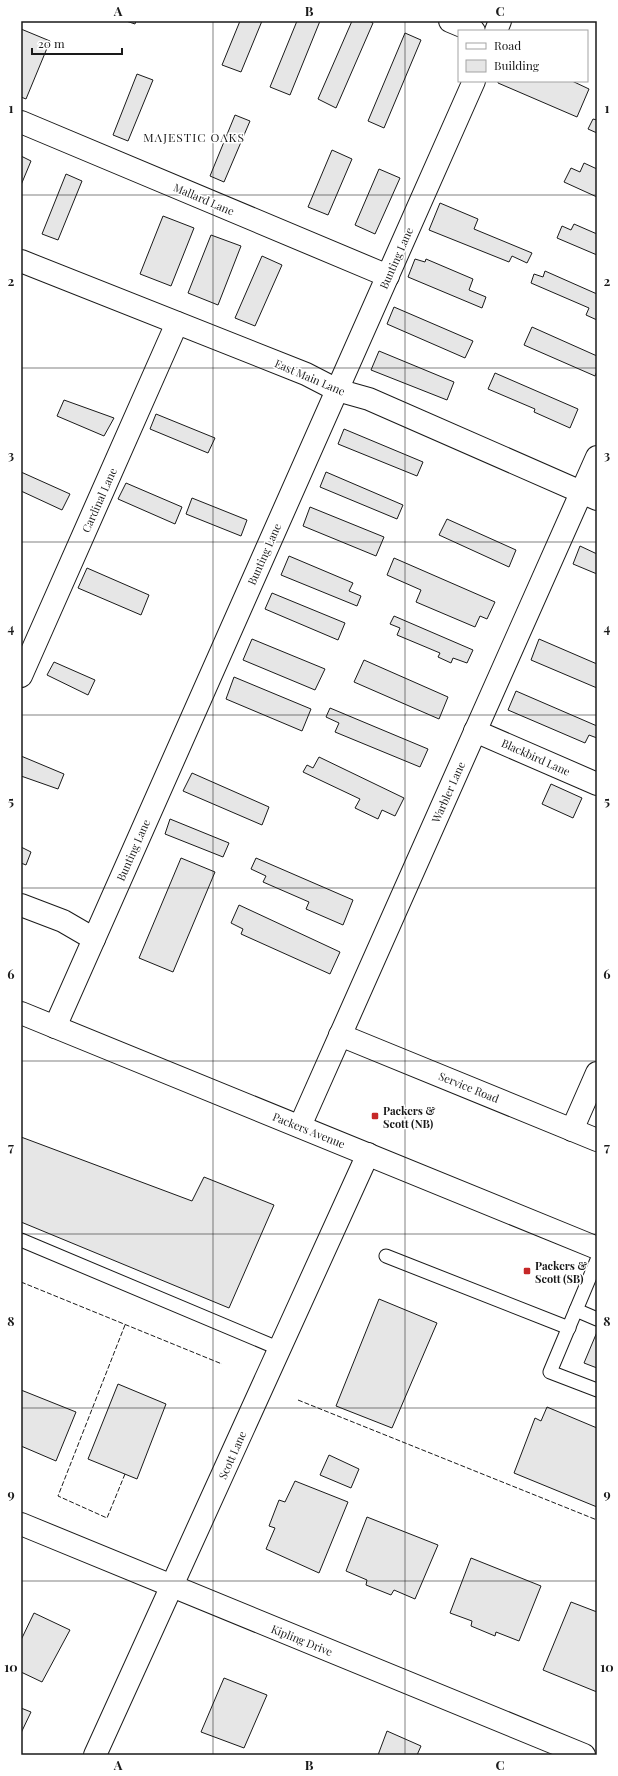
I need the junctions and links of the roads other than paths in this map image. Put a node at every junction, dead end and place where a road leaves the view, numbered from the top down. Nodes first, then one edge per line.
1 (450, 21) edge
2 (472, 30) edge
3 (474, 82) edge
4 (21, 122) edge
5 (21, 261) edge
6 (388, 276) junction
7 (177, 323) junction
8 (337, 390) junction
9 (597, 457) edge
10 (589, 495) edge
11 (21, 676) edge
12 (475, 730) junction
13 (597, 784) edge
14 (21, 905) edge
15 (94, 939) junction
16 (21, 1014) edge
17 (55, 1027) junction
18 (340, 1034) junction
19 (597, 1073) edge
20 (300, 1126) junction
21 (572, 1130) junction
22 (597, 1140) edge
23 (368, 1154) junction
24 (21, 1240) edge
25 (597, 1248) edge
26 (386, 1256) dead end
27 (597, 1260) edge
28 (576, 1310) junction
29 (597, 1319) edge
30 (569, 1328) junction
31 (280, 1349) junction
32 (597, 1390) edge
33 (21, 1524) edge
34 (171, 1587) junction
35 (95, 1755) edge
36 (584, 1755) edge

1 - 2 street
3 - 6 street, Bunting Lane
4 - 6 street, Mallard Lane
5 - 7 street, East Main Lane
6 - 8 street, Bunting Lane
7 - 8 street, East Main Lane
7 - 11 street, Cardinal Lane
8 - 10 street, East Main Lane
8 - 15 street, Bunting Lane
9 - 10 street, Warbler Lane
10 - 12 street, Warbler Lane
12 - 13 street, Blackbird Lane
12 - 18 street, Warbler Lane
14 - 15 street
15 - 17 street, Bunting Lane
16 - 17 street, Packers Avenue
17 - 20 street, Packers Avenue
18 - 20 street, Warbler Lane
18 - 21 street, Service Road
19 - 21 street
20 - 23 street, Packers Avenue
21 - 22 street, Service Road
23 - 25 street, Packers Avenue
23 - 31 street, Scott Lane
24 - 31 lane
26 - 30 lane
27 - 28 lane
28 - 29 lane
28 - 30 lane
30 - 32 lane
31 - 34 street, Scott Lane
33 - 34 street, Kipling Drive
34 - 35 street, Scott Lane
34 - 36 street, Kipling Drive

